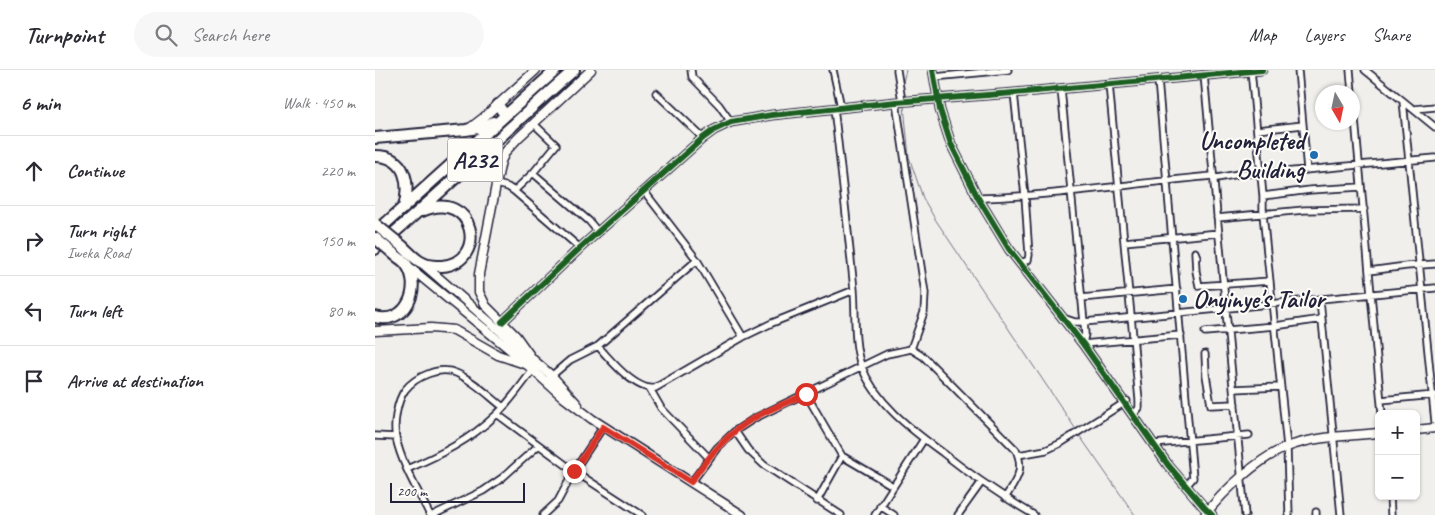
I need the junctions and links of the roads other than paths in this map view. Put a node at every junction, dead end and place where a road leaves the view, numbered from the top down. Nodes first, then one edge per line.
1 (536, 70) edge
2 (556, 70) edge
3 (574, 70) edge
4 (591, 70) edge
5 (691, 70) edge
6 (833, 70) edge
7 (897, 70) edge
8 (1008, 70) edge
9 (1251, 70) edge
10 (1262, 70) edge
11 (1298, 70) edge
12 (1350, 70) edge
13 (1365, 70) edge
14 (933, 74) edge
15 (1204, 75) junction
16 (1158, 80) junction
17 (1109, 84) junction
18 (1351, 85) edge
19 (1061, 89) junction
20 (656, 93) dead end
21 (1014, 93) junction
22 (938, 99) junction
23 (1403, 101) junction
24 (899, 102) junction
25 (498, 105) junction
26 (1435, 107) edge
27 (837, 108) junction
28 (1414, 109) junction
29 (504, 116) junction
30 (731, 122) junction
31 (533, 123) junction
32 (1303, 125) junction
33 (1435, 127) edge
34 (467, 130) junction
35 (1257, 130) junction
36 (1356, 130) edge
37 (375, 138) edge
38 (703, 138) junction
39 (375, 156) edge
40 (1435, 158) edge
41 (1409, 160) junction
42 (1359, 165) junction
43 (1307, 170) junction
44 (533, 173) junction
45 (1261, 174) junction
46 (1212, 176) junction
47 (1166, 180) junction
48 (497, 184) junction
49 (1118, 186) junction
50 (1361, 187) junction
51 (514, 191) junction
52 (644, 191) junction
53 (1071, 192) junction
54 (1025, 196) junction
55 (1263, 196) junction
56 (978, 198) junction
57 (404, 208) junction
58 (1364, 209) junction
59 (418, 213) junction
60 (1263, 214) junction
61 (1217, 218) junction
62 (375, 224) edge
63 (598, 232) junction
64 (375, 233) edge
65 (1219, 233) junction
66 (1172, 237) junction
67 (375, 238) edge
68 (1124, 242) junction
69 (580, 248) junction
70 (375, 249) edge
71 (1197, 257) dead end
72 (697, 260) junction
73 (423, 263) junction
74 (1021, 263) junction
75 (406, 264) junction
76 (1435, 264) edge
77 (1419, 266) junction
78 (1369, 271) junction
79 (1270, 281) junction
80 (1224, 285) junction
81 (1435, 288) edge
82 (1177, 289) junction
83 (853, 290) junction
84 (1422, 290) junction
85 (1129, 294) junction
86 (1371, 294) junction
87 (1081, 298) junction
88 (1320, 300) junction
89 (1272, 304) junction
90 (1226, 308) junction
91 (1179, 312) junction
92 (375, 317) edge
93 (1061, 317) junction
94 (1131, 317) junction
95 (1322, 319) junction
96 (501, 322) junction
97 (1084, 322) junction
98 (1275, 326) junction
99 (1228, 330) junction
100 (375, 331) edge
101 (1205, 332) dead end
102 (1181, 335) junction
103 (743, 337) junction
104 (1133, 339) junction
105 (1083, 344) junction
106 (598, 346) junction
107 (911, 349) junction
108 (1205, 354) dead end
109 (531, 357) junction
110 (526, 364) junction
111 (862, 366) junction
112 (533, 370) junction
113 (549, 379) junction
114 (1281, 387) junction
115 (650, 389) junction
116 (1234, 389) junction
117 (806, 394) junction
118 (1434, 395) edge
119 (1381, 400) junction
120 (1125, 402) junction
121 (1235, 404) junction
122 (503, 407) junction
123 (1382, 410) edge
124 (497, 414) junction
125 (1133, 415) junction
126 (1435, 422) edge
127 (603, 427) junction
128 (1435, 428) edge
129 (1420, 430) edge
130 (735, 431) junction
131 (1375, 433) edge
132 (1249, 435) dead end
133 (375, 436) edge
134 (1238, 436) junction
135 (396, 437) junction
136 (1333, 437) junction
137 (925, 439) junction
138 (1190, 440) junction
139 (1154, 444) junction
140 (539, 446) junction
141 (1287, 447) junction
142 (1018, 455) junction
143 (842, 456) junction
144 (709, 458) junction
145 (407, 469) junction
146 (574, 471) junction
147 (1241, 476) junction
148 (691, 482) junction
149 (981, 483) junction
150 (893, 486) junction
151 (1186, 486) junction
152 (1005, 498) junction
153 (1390, 500) edge
154 (817, 501) junction
155 (880, 506) junction
156 (1023, 512) edge
157 (1208, 514) edge
158 (432, 515) edge
159 (543, 515) edge
160 (642, 515) edge
161 (741, 515) edge
162 (841, 515) edge
163 (875, 515) edge
164 (894, 515) edge
165 (958, 515) edge
166 (1034, 515) edge
167 (1245, 515) edge
168 (1289, 515) edge
169 (1341, 515) edge
170 (1391, 515) edge

1 - 25 street
2 - 29 highway, A232
3 - 59 highway, A232
4 - 31 street
5 - 30 street
6 - 27 street
7 - 24 street
8 - 14 street
9 - 10 street
9 - 15 street
9 - 35 street
11 - 32 street
12 - 18 street
13 - 23 street
14 - 22 street
15 - 16 street
15 - 46 street
16 - 17 street
16 - 47 street
17 - 19 street
17 - 49 street
19 - 21 street
19 - 53 street
20 - 38 street
21 - 22 street
21 - 54 street
22 - 24 street
22 - 56 street
23 - 28 street
23 - 41 street
24 - 27 street
24 - 107 street
25 - 29 highway
25 - 34 street
26 - 28 street
27 - 30 street
27 - 83 street
28 - 33 street
29 - 34 highway
29 - 57 highway, A232
30 - 38 street
31 - 44 street
31 - 48 street
32 - 35 street
32 - 43 street
34 - 37 highway
35 - 45 street
36 - 42 street
38 - 52 street
39 - 57 highway
40 - 41 street
41 - 42 street
41 - 77 street
42 - 43 street
42 - 50 street
43 - 45 street
44 - 51 street
44 - 63 street
45 - 46 street
45 - 55 street
46 - 47 street
46 - 61 street
47 - 49 street
47 - 66 street
48 - 51 street
48 - 96 street
49 - 53 street
49 - 68 street
50 - 55 street
50 - 58 street
51 - 69 street
52 - 63 street
52 - 72 street
53 - 54 street
53 - 87 street
54 - 56 street
54 - 74 street
55 - 60 street
56 - 74 street
57 - 64 highway, A232
58 - 60 street
58 - 78 street
59 - 70 highway, A232
59 - 73 highway
60 - 61 street
60 - 79 street
61 - 65 street
62 - 73 highway, bridge
63 - 69 street
65 - 66 street
65 - 80 street
66 - 68 street
66 - 82 street
67 - 75 highway, bridge
68 - 85 street
69 - 96 street
71 - 80 street
72 - 103 street
72 - 106 street
73 - 109 street
74 - 93 street
75 - 92 highway
75 - 110 street
76 - 77 street
77 - 78 street
77 - 84 street
78 - 86 street
79 - 80 street
79 - 89 street
80 - 90 street
81 - 84 street
82 - 85 street
82 - 91 street
83 - 103 street
83 - 111 street
84 - 86 street
84 - 118 street
85 - 87 street
85 - 94 street
86 - 88 street
86 - 119 street
87 - 97 street
88 - 89 street
88 - 95 street
89 - 90 street
89 - 98 street
90 - 91 street
90 - 99 street
91 - 94 street
91 - 102 street
93 - 97 street
93 - 105 street
94 - 97 street
94 - 104 street
95 - 98 street
95 - 136 street
96 - 109 street
97 - 105 street
98 - 99 street
98 - 114 street
99 - 101 street
99 - 116 street
100 - 110 street
102 - 104 street
102 - 138 street
103 - 115 street
104 - 105 street
104 - 125 street
105 - 120 street
106 - 113 street
106 - 115 street
107 - 111 street
107 - 142 street
108 - 121 street
109 - 113 street
110 - 112 street
111 - 117 street
111 - 137 street
112 - 113 street
112 - 122 street
113 - 127 street
114 - 116 street
114 - 141 street
115 - 144 street
116 - 121 street
117 - 130 street
117 - 143 street
118 - 119 street
118 - 126 street
119 - 123 street
120 - 125 street
120 - 142 street
121 - 134 street
122 - 124 street
122 - 135 street
124 - 140 street
124 - 145 street
125 - 139 street
127 - 146 street
127 - 148 street
128 - 129 street
130 - 144 street
130 - 154 street
131 - 136 street
132 - 134 street
133 - 135 street
134 - 138 street
134 - 147 street
135 - 145 street
136 - 141 street
136 - 169 street
137 - 149 street
137 - 150 street
138 - 139 street
138 - 151 street
139 - 151 street
140 - 146 street
140 - 158 street
141 - 147 street
141 - 168 street
142 - 152 street
143 - 150 street
143 - 154 street
144 - 148 street
145 - 158 street
146 - 159 street
146 - 160 street
147 - 157 street
147 - 167 street
148 - 161 street
149 - 152 street
149 - 165 street
150 - 155 street
151 - 157 street
152 - 156 street
153 - 170 street
154 - 162 street
155 - 163 street
155 - 164 street
156 - 166 street

